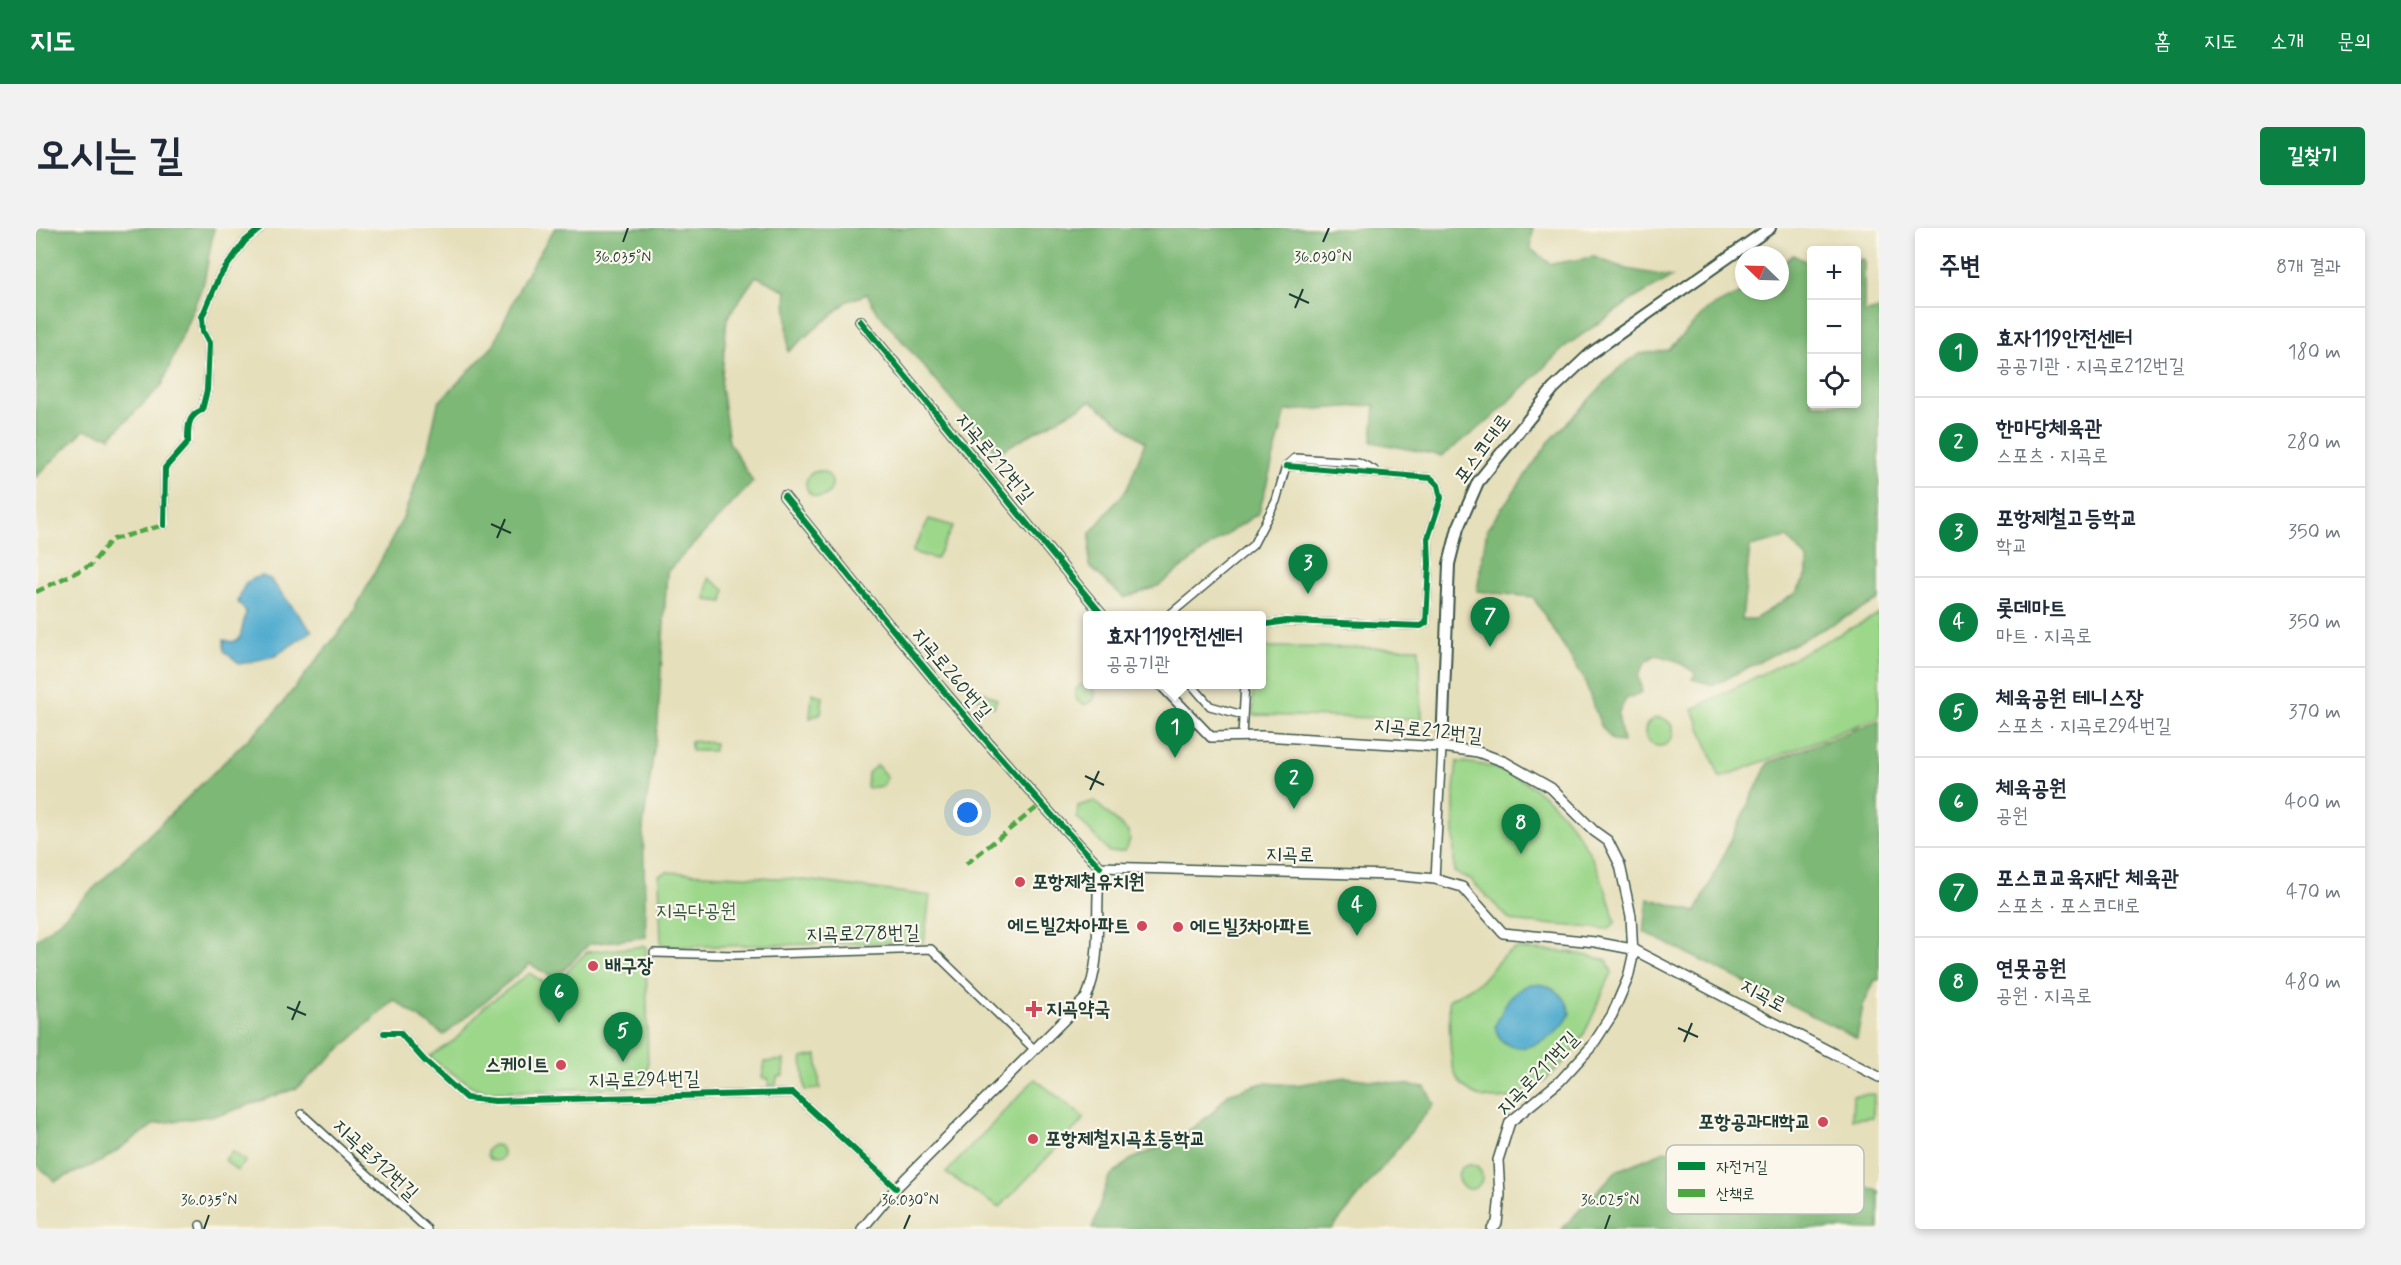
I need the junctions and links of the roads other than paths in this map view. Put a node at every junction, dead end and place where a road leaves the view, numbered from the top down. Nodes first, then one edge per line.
1 (261, 228) edge
2 (1770, 228) edge
3 (860, 321) dead end
4 (784, 496) dead end
5 (164, 525) dead end
6 (1100, 611) edge
7 (1173, 611) edge
8 (1266, 624) edge
9 (1165, 689) edge
10 (1195, 689) edge
11 (1245, 689) edge
12 (1243, 715) junction
13 (1242, 736) junction
14 (1442, 747) junction
15 (1100, 867) junction
16 (1435, 879) junction
17 (1632, 949) junction
18 (654, 953) dead end
19 (384, 1033) dead end
20 (1033, 1048) junction
21 (1879, 1077) edge
22 (302, 1113) dead end
23 (896, 1188) junction
24 (427, 1229) edge
25 (862, 1229) edge
26 (1492, 1229) edge

1 - 5 street
2 - 14 main road, 포스코대로
3 - 6 main road, 지곡로212번길
4 - 15 main road, 지곡로260번길
7 - 8 street
9 - 13 main road, 지곡로212번길
10 - 12 street
11 - 12 street
12 - 13 street
13 - 14 main road, 지곡로212번길
14 - 16 street, 포스코대로
14 - 17 main road, 지곡로212번길
15 - 16 main road, 지곡로
15 - 20 main road
16 - 17 main road, 지곡로
17 - 21 main road, 지곡로
17 - 26 main road, 지곡로211번길
18 - 20 street, 지곡로278번길
19 - 23 street, 지곡로294번길
20 - 23 main road
22 - 24 street, 지곡로312번길
23 - 25 main road

